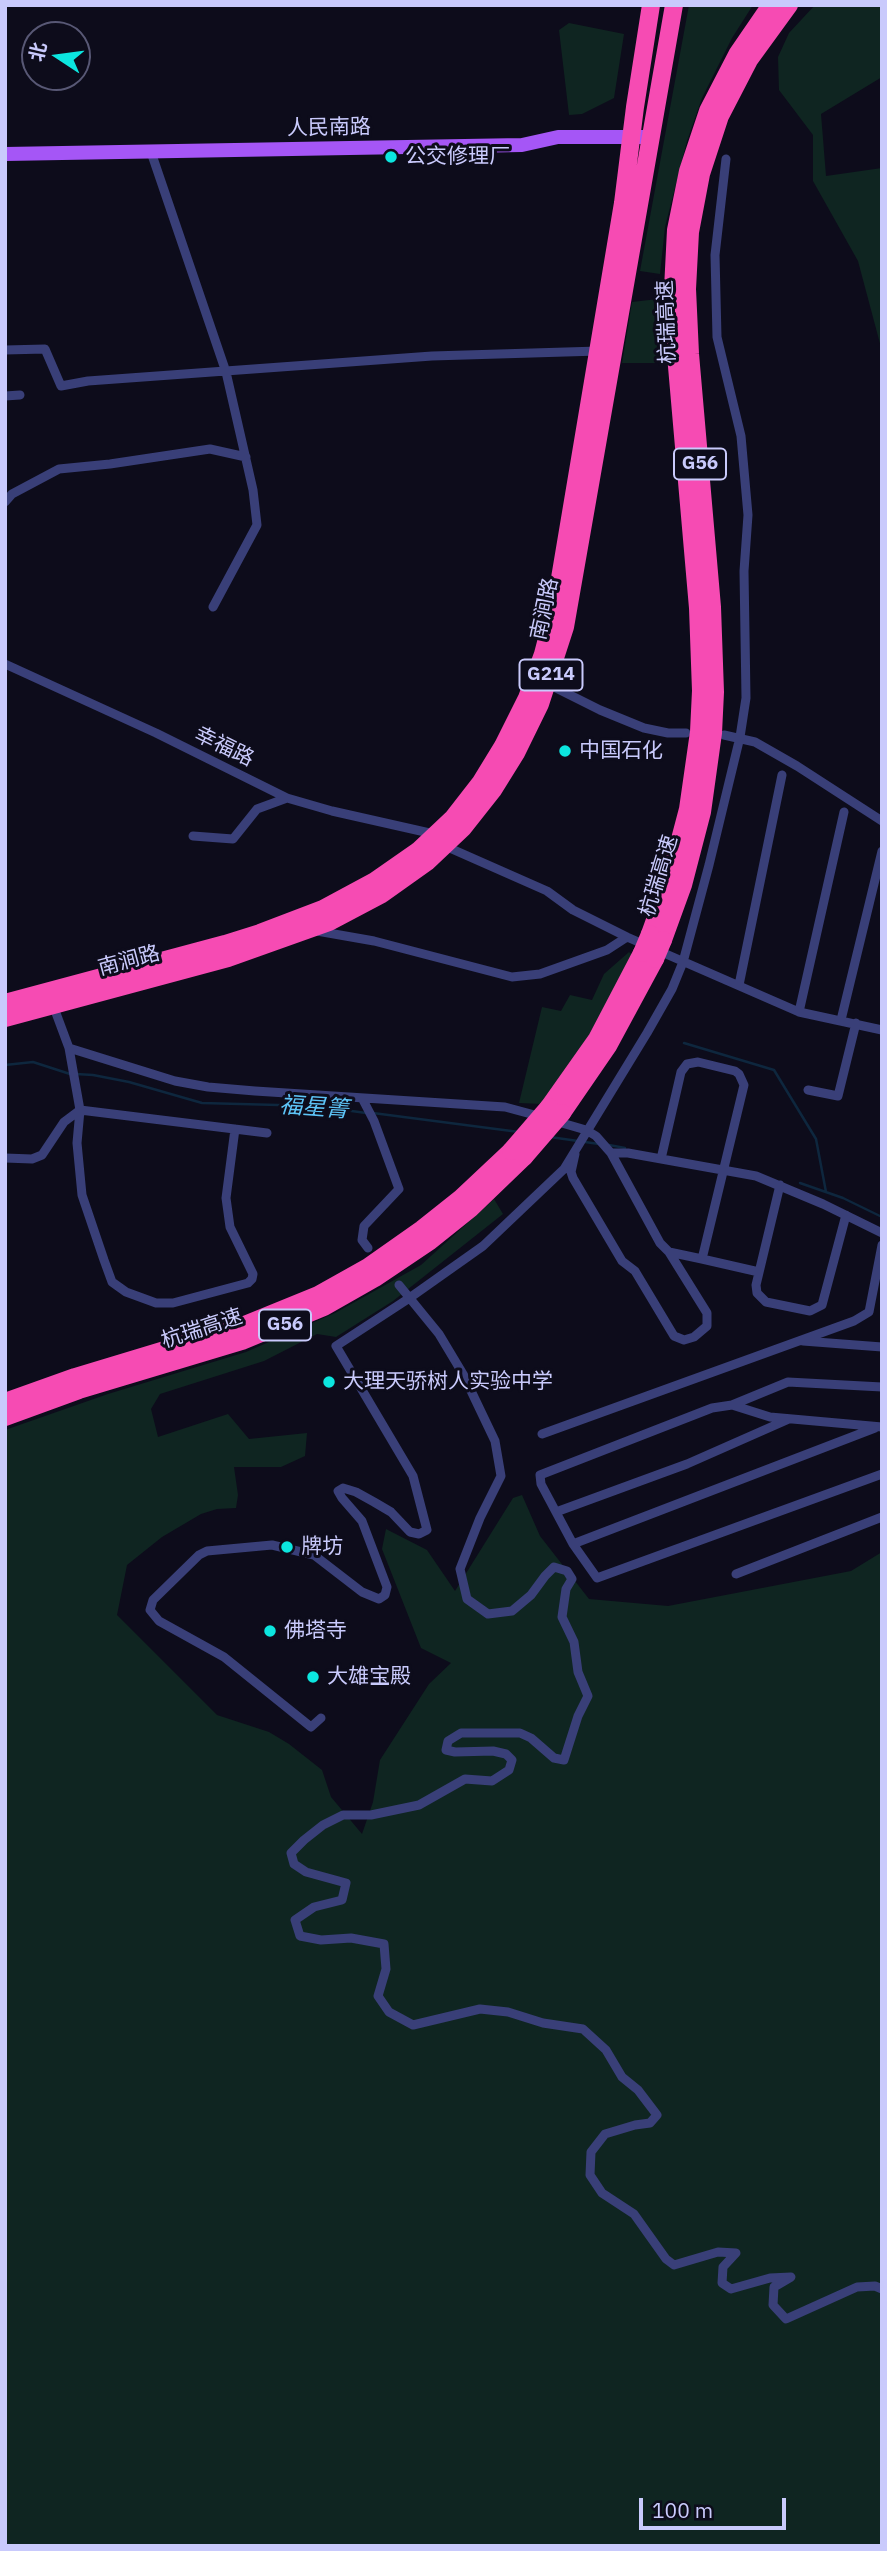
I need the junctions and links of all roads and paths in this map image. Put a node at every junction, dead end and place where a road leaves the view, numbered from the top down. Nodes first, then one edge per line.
1 (651, 5) edge
2 (674, 5) edge
3 (771, 5) edge
4 (789, 5) edge
5 (632, 137) junction
6 (652, 137) junction
7 (151, 152) junction
8 (5, 154) edge
9 (726, 159) dead end
10 (5, 350) edge
11 (598, 351) junction
12 (226, 372) junction
13 (20, 395) dead end
14 (5, 396) edge
15 (246, 457) junction
16 (5, 502) edge
17 (213, 607) dead end
18 (5, 664) edge
19 (548, 684) junction
20 (686, 733) dead end
21 (724, 735) dead end
22 (740, 737) junction
23 (782, 775) dead end
24 (287, 798) junction
25 (844, 812) dead end
26 (882, 821) edge
27 (192, 836) dead end
28 (441, 841) junction
29 (882, 851) edge
30 (311, 929) junction
31 (627, 937) junction
32 (656, 937) junction
33 (683, 961) junction
34 (739, 985) junction
35 (52, 998) junction
36 (5, 1003) edge
37 (799, 1012) junction
38 (5, 1018) edge
39 (841, 1020) junction
40 (856, 1023) junction
41 (882, 1030) edge
42 (68, 1048) junction
43 (808, 1090) dead end
44 (364, 1102) junction
45 (80, 1110) junction
46 (235, 1129) junction
47 (267, 1133) dead end
48 (585, 1133) junction
49 (576, 1149) junction
50 (611, 1153) junction
51 (518, 1154) junction
52 (5, 1158) edge
53 (661, 1159) junction
54 (724, 1170) junction
55 (780, 1185) junction
56 (846, 1215) junction
57 (882, 1233) edge
58 (882, 1245) edge
59 (368, 1248) dead end
60 (669, 1252) junction
61 (702, 1259) junction
62 (759, 1272) junction
63 (399, 1285) dead end
64 (408, 1299) junction
65 (798, 1341) junction
66 (882, 1347) edge
67 (882, 1387) edge
68 (5, 1402) edge
69 (732, 1405) junction
70 (5, 1417) edge
71 (790, 1419) junction
72 (880, 1427) edge
73 (542, 1434) dead end
74 (882, 1474) edge
75 (556, 1512) junction
76 (882, 1517) edge
77 (573, 1544) junction
78 (736, 1574) dead end
79 (321, 1718) dead end
80 (882, 2289) edge

1 - 5 highway, 南涧路 / G214
2 - 6 highway, 南涧路 / G214
3 - 32 highway, 杭瑞高速 / G56
4 - 32 highway, 杭瑞高速 / G56
5 - 6 main road, 人民南路
5 - 7 main road, 人民南路
5 - 11 highway, 南涧路 / G214
6 - 19 highway, 南涧路 / G214
7 - 8 main road, 人民南路
7 - 12 street
9 - 22 street
10 - 12 street
11 - 12 street
11 - 28 highway, 南涧路 / G214
12 - 15 street
13 - 14 street
15 - 16 street
15 - 17 street
18 - 24 street, 幸福路
19 - 20 street
19 - 28 highway, 南涧路 / G214
21 - 22 street
22 - 26 street
22 - 33 street
23 - 34 street
24 - 27 street
24 - 28 street, 幸福路
25 - 37 street
28 - 30 highway, 南涧路 / G214
28 - 31 street, 幸福路
28 - 35 highway, 南涧路 / G214
29 - 39 street
30 - 31 street
30 - 35 highway, 南涧路 / G214
31 - 33 street, 幸福路
32 - 51 highway, 杭瑞高速 / G56, bridge
33 - 34 street, 幸福路
33 - 48 street
34 - 37 street, 幸福路
35 - 36 highway, 南涧路 / G214
35 - 38 highway, 南涧路 / G214
35 - 42 street
37 - 39 street, 幸福路
39 - 40 street, 幸福路
40 - 41 street, 幸福路
40 - 43 street
42 - 44 street
42 - 45 street
44 - 48 street
44 - 59 street
45 - 46 street
45 - 46 street
45 - 52 street
46 - 47 street
48 - 49 street
48 - 50 street
49 - 60 street
49 - 64 street
50 - 53 street
50 - 60 street
51 - 68 highway, 杭瑞高速 / G56
51 - 70 highway, 杭瑞高速 / G56
53 - 54 street
53 - 54 street
54 - 55 street
54 - 61 street
55 - 56 street
55 - 62 street
56 - 57 street
56 - 62 street
58 - 65 street
60 - 61 street
61 - 62 street
63 - 64 street
64 - 79 street
64 - 80 street
65 - 66 street
65 - 73 street
67 - 69 street
69 - 71 street
69 - 75 street
71 - 72 street
71 - 75 street
72 - 77 street
74 - 77 street
75 - 77 street
76 - 78 street

